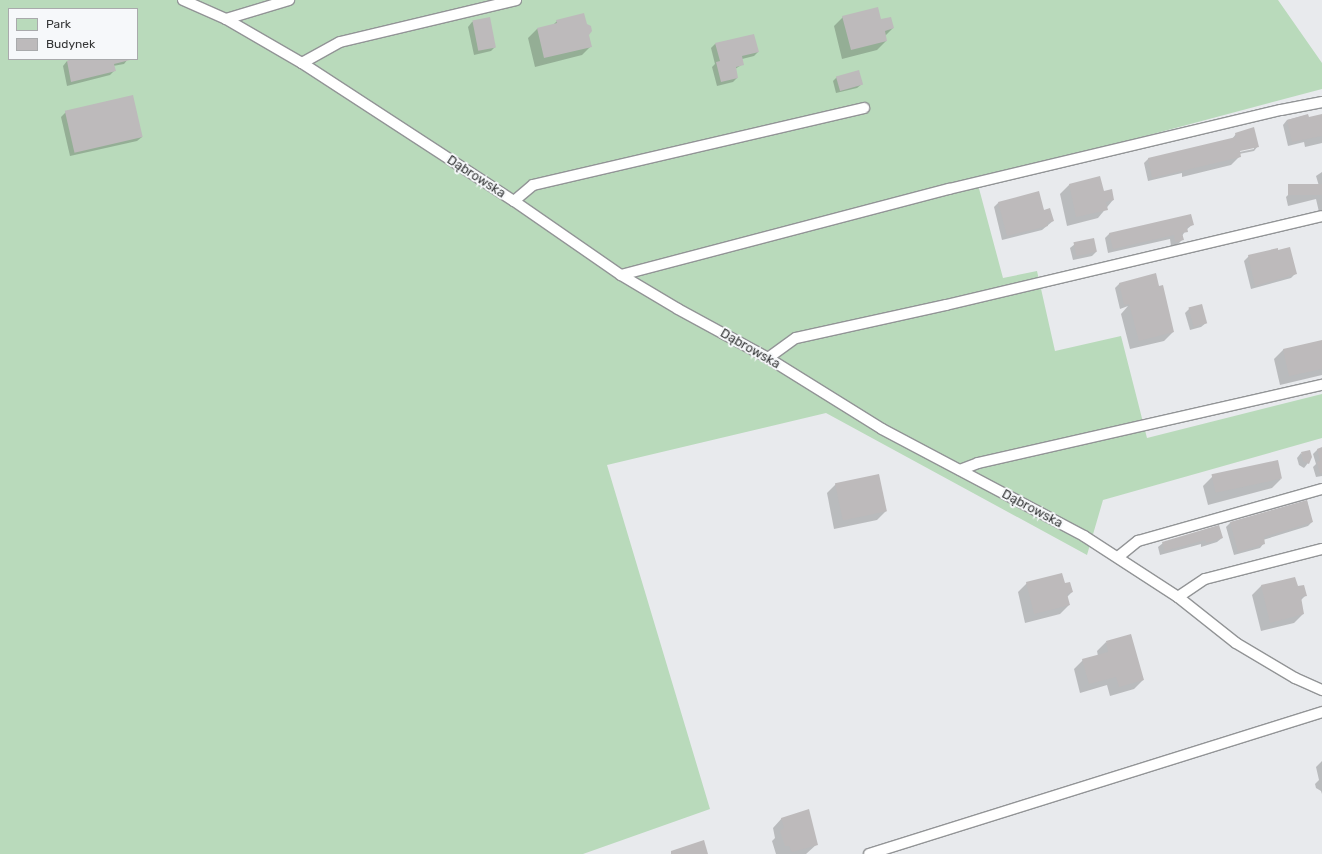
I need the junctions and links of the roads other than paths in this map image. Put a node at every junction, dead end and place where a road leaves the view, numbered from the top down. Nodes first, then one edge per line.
1 (183, 0) edge
2 (289, 0) edge
3 (516, 0) edge
4 (226, 19) junction
5 (302, 64) junction
6 (1322, 102) edge
7 (864, 108) dead end
8 (514, 201) junction
9 (1322, 216) edge
10 (621, 275) junction
11 (768, 358) junction
12 (1322, 385) edge
13 (960, 470) junction
14 (1322, 489) edge
15 (1322, 549) edge
16 (1118, 557) junction
17 (1178, 597) junction
18 (1322, 690) edge
19 (1322, 712) edge
20 (869, 854) edge

1 - 4 lane, Dąbrowska
2 - 4 lane
3 - 5 lane
4 - 5 lane, Dąbrowska
5 - 8 lane, Dąbrowska
6 - 10 lane
7 - 8 lane
8 - 10 lane, Dąbrowska
9 - 11 lane
10 - 11 lane, Dąbrowska
11 - 13 lane, Dąbrowska
12 - 13 lane
13 - 16 lane, Dąbrowska
14 - 16 lane
15 - 17 lane
16 - 17 lane, Dąbrowska
17 - 18 lane, Dąbrowska
19 - 20 lane

